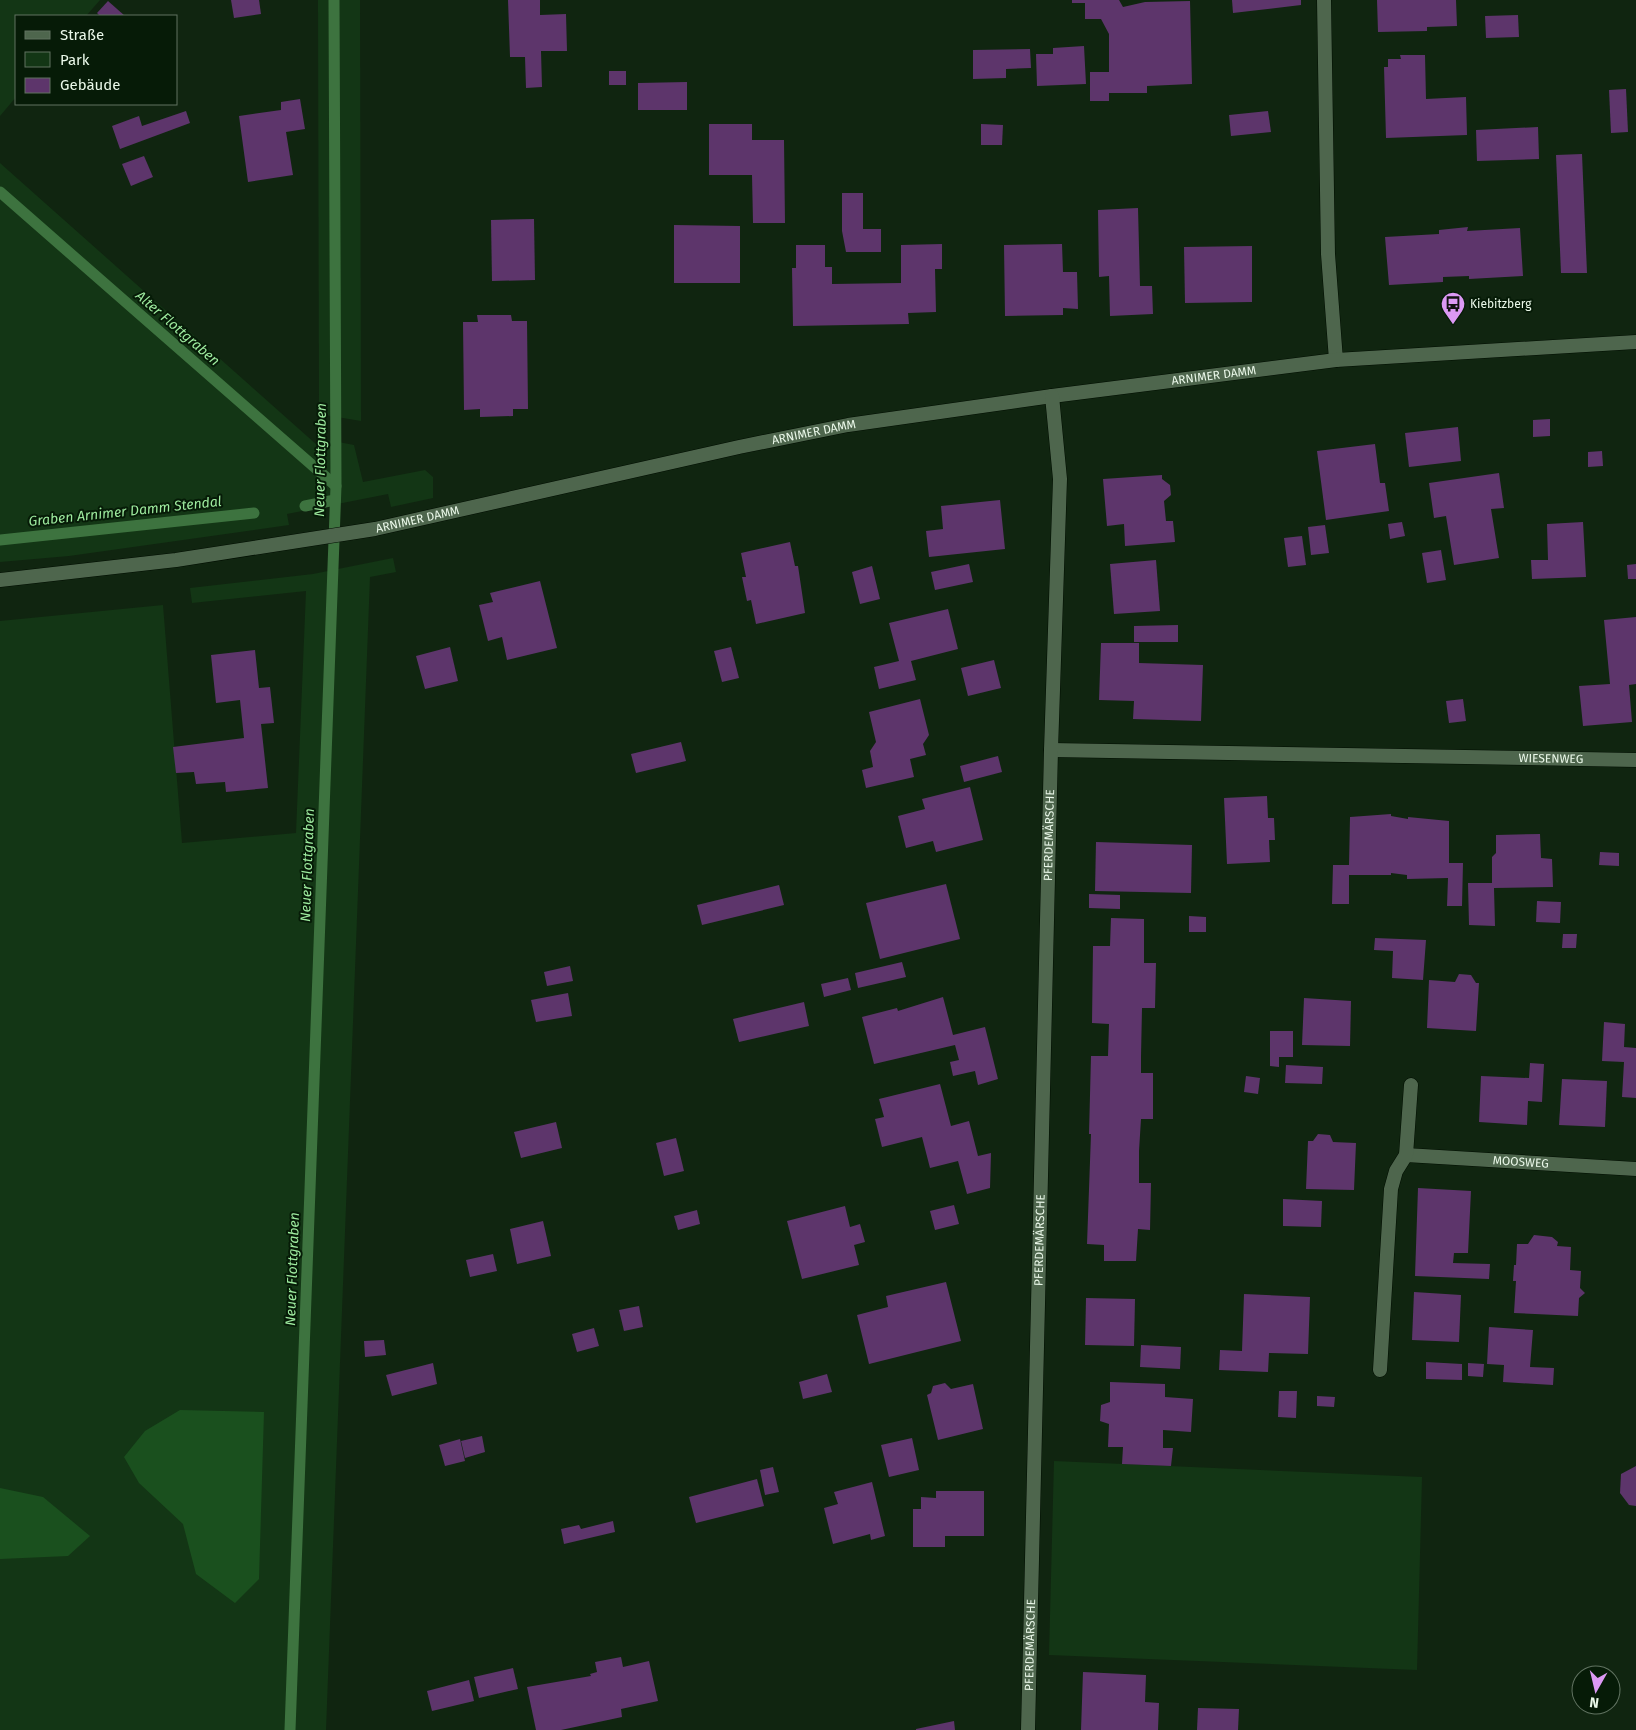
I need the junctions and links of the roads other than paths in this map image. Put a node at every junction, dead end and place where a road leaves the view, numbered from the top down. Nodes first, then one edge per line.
1 (1324, 0) edge
2 (1636, 342) edge
3 (1336, 360) junction
4 (1052, 396) junction
5 (0, 580) edge
6 (1051, 750) junction
7 (1636, 760) edge
8 (1410, 1085) dead end
9 (1406, 1155) junction
10 (1636, 1169) edge
11 (1380, 1370) dead end
12 (1028, 1730) edge

1 - 3 street
2 - 3 street, ARNIMER DAMM
3 - 4 street, ARNIMER DAMM
4 - 5 street, ARNIMER DAMM
4 - 6 street, PFERDEMÄRSCHE
6 - 7 street, WIESENWEG
6 - 12 street, PFERDEMÄRSCHE
8 - 9 street
9 - 10 street, MOOSWEG
9 - 11 street

